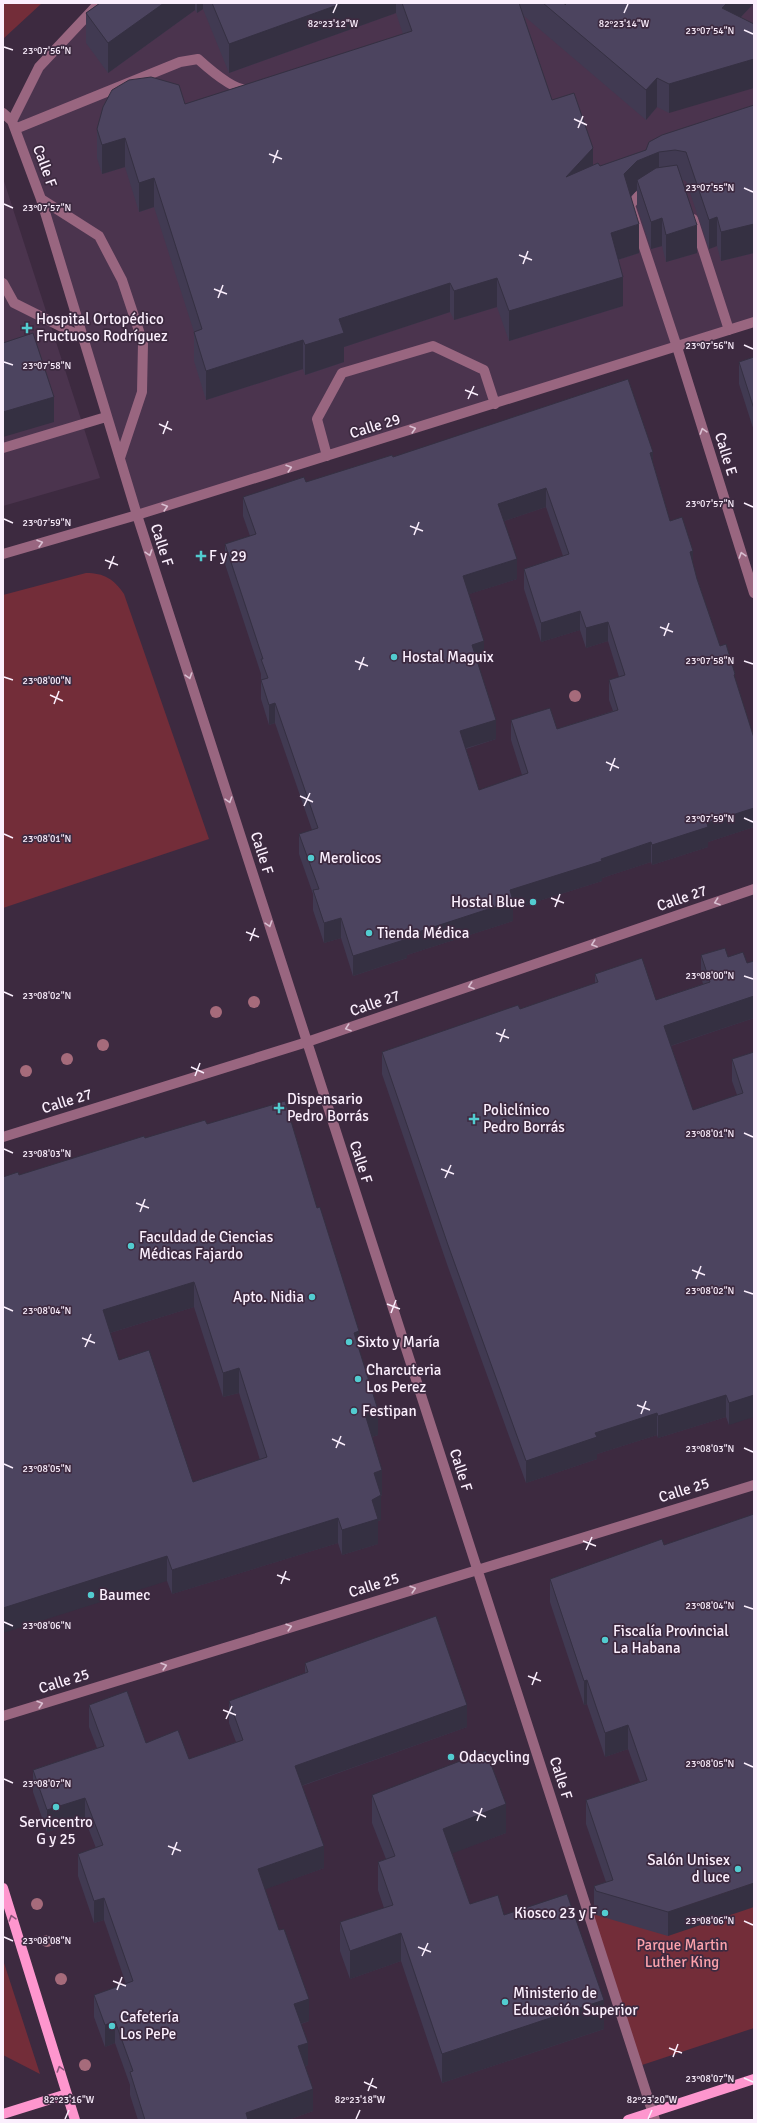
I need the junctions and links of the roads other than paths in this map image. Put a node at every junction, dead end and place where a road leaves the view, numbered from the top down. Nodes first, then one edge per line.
1 (99, 3) edge
2 (258, 89) edge
3 (3, 114) edge
4 (13, 125) junction
5 (659, 189) edge
6 (41, 199) junction
7 (689, 208) edge
8 (3, 283) edge
9 (754, 322) edge
10 (729, 330) junction
11 (82, 337) junction
12 (677, 347) junction
13 (495, 404) junction
14 (106, 417) junction
15 (3, 448) edge
16 (327, 456) junction
17 (120, 458) junction
18 (137, 515) junction
19 (3, 554) edge
20 (754, 593) edge
21 (754, 889) edge
22 (307, 1042) junction
23 (3, 1137) edge
24 (754, 1485) edge
25 (477, 1569) junction
26 (3, 1716) edge
27 (3, 1888) edge
28 (754, 2079) edge
29 (67, 2094) junction
30 (3, 2114) edge
31 (654, 2116) edge
32 (75, 2120) edge
33 (628, 2120) edge

1 - 4 street
2 - 4 street
3 - 4 street
4 - 6 street, Calle F
5 - 12 street, Calle E
6 - 11 street, Calle F
6 - 17 street
7 - 10 street
8 - 11 street
9 - 10 street, Calle 29
10 - 12 street, Calle 29
11 - 14 street, Calle F
12 - 13 street, Calle 29
20 -> 12 street, Calle E
16 -> 13 street, Calle 29
13 - 16 street
14 - 15 street
14 - 17 street, Calle F
18 -> 16 street, Calle 29
17 - 18 street, Calle F
19 -> 18 street, Calle 29
18 -> 22 street, Calle F
21 -> 22 street, Calle 27
22 - 23 street, Calle 27
22 - 25 street, Calle F
24 - 25 street, Calle 25
26 -> 25 street, Calle 25
25 - 31 street, Calle F
29 -> 27 main road
28 - 31 main road
29 - 30 main road
29 - 32 main road
31 - 33 main road

